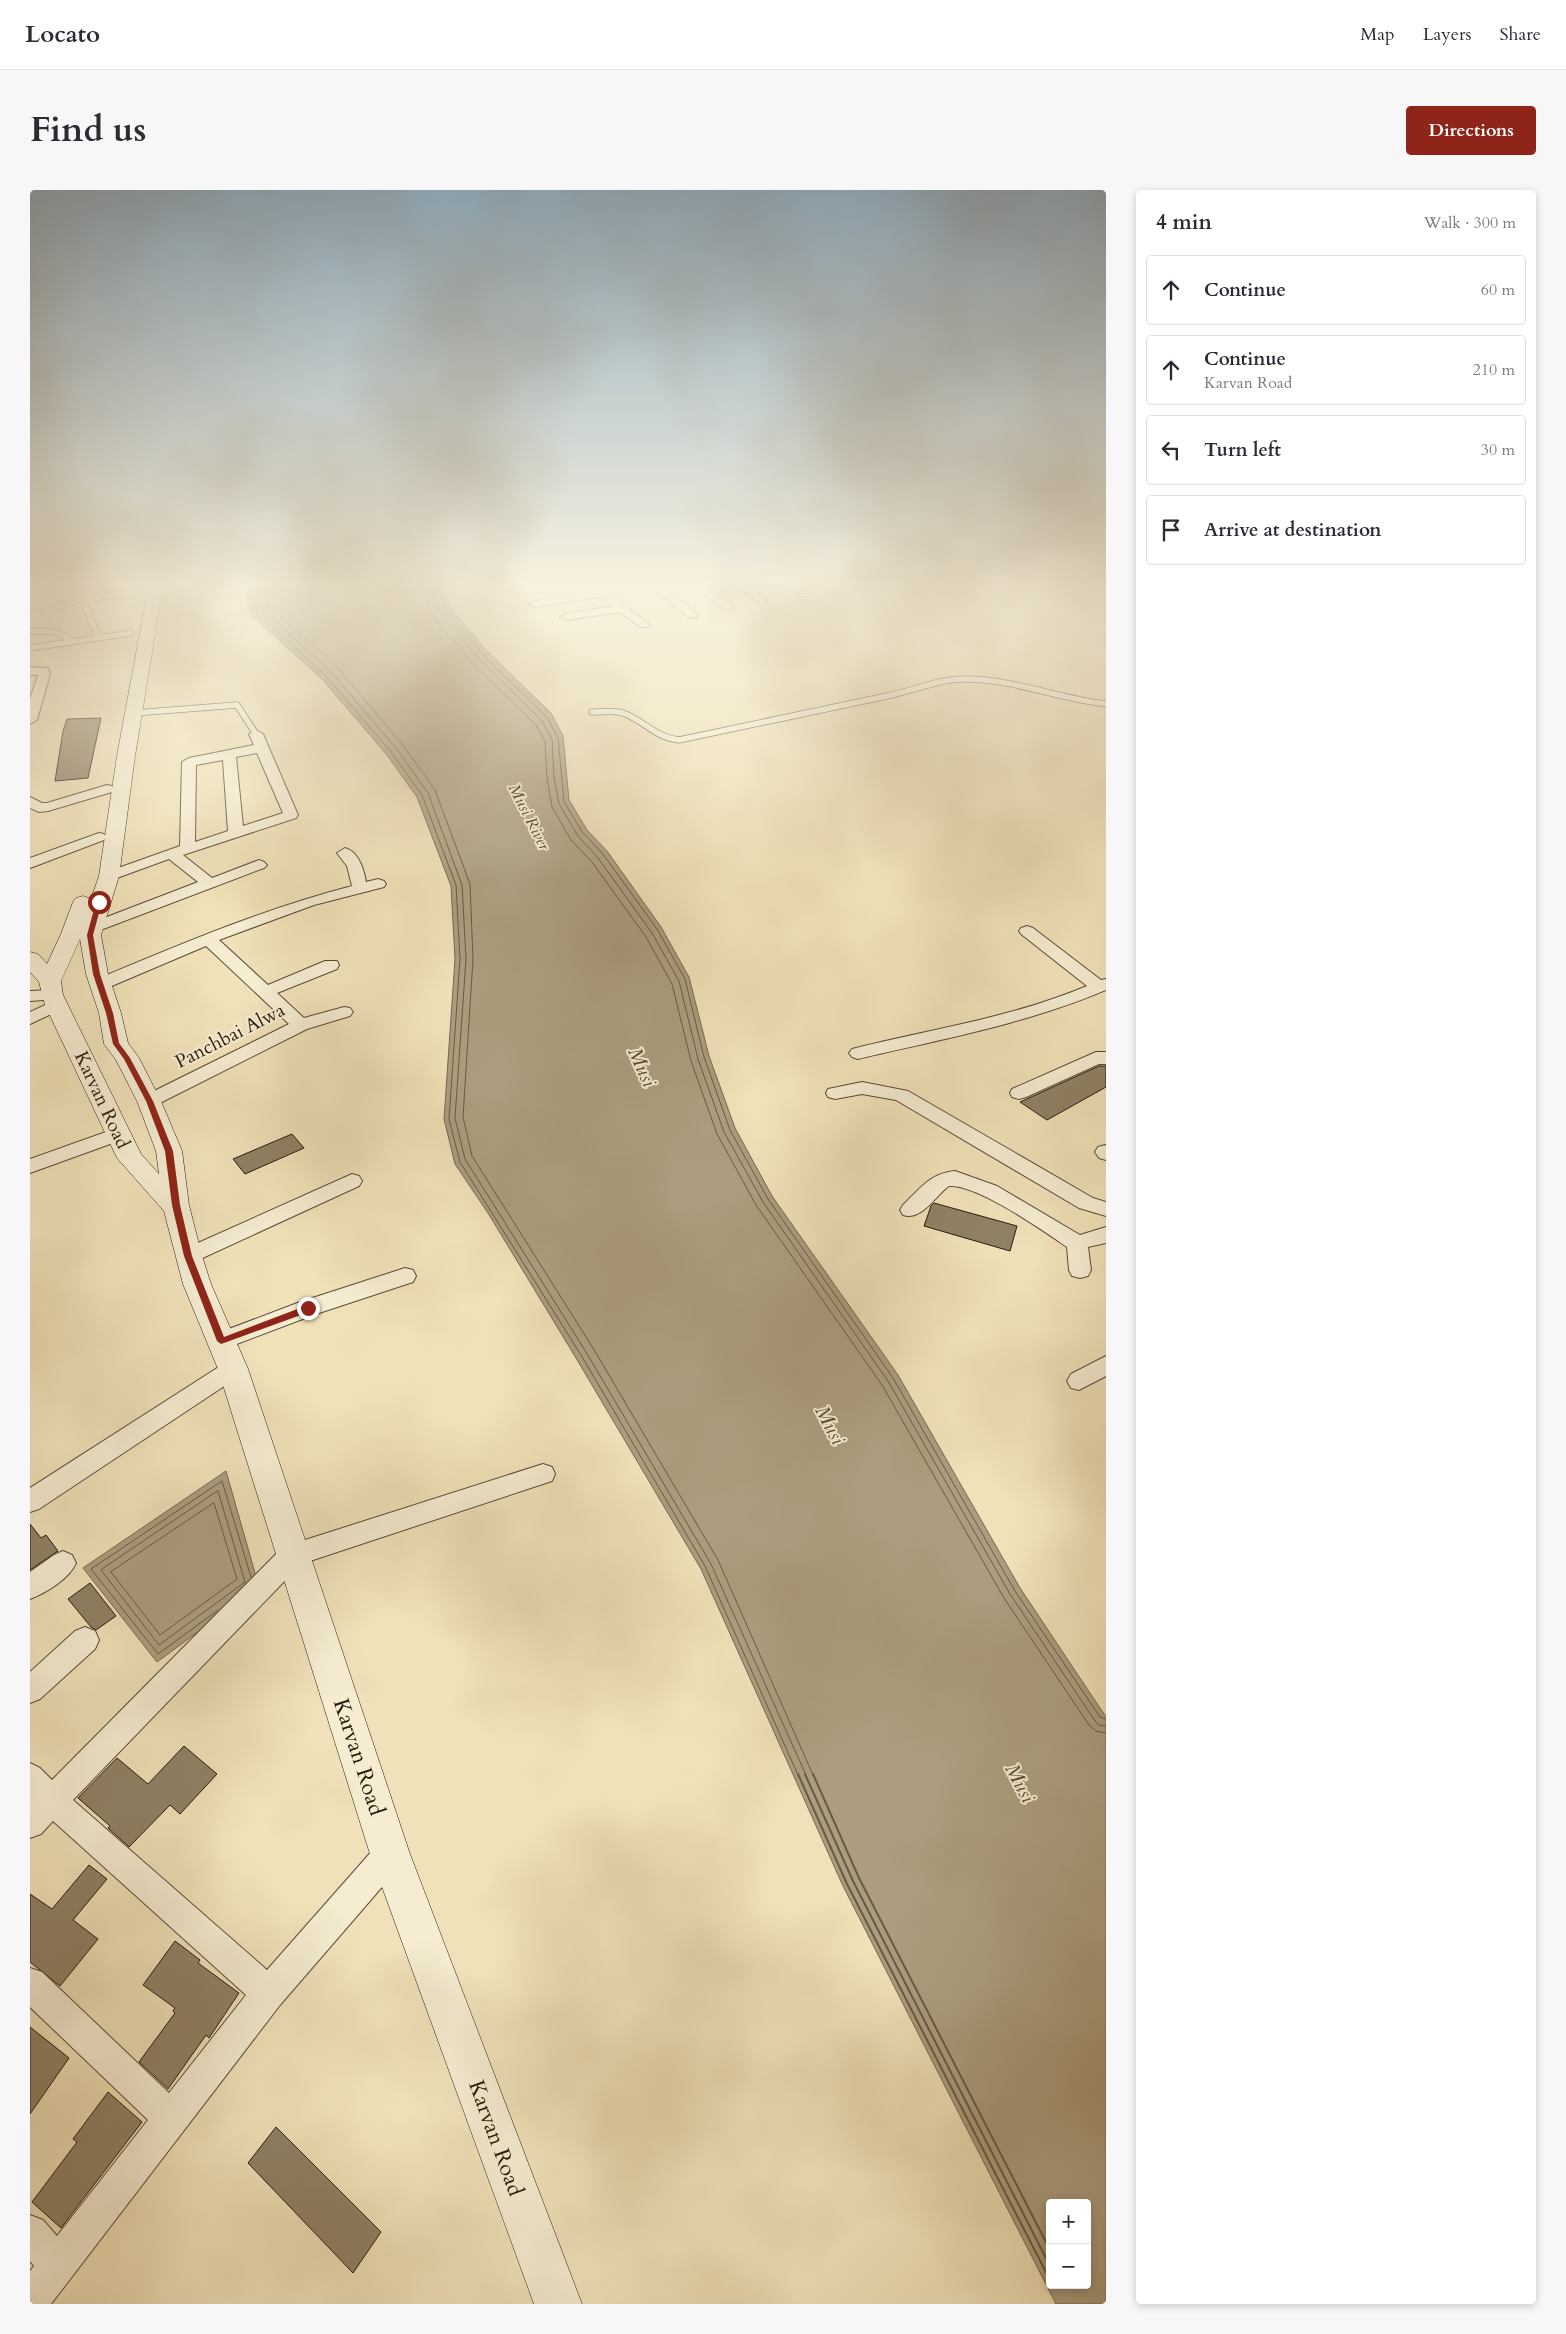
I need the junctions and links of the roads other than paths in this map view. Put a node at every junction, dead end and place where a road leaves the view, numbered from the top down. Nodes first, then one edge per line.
1 (41, 684) edge
2 (124, 684) edge
3 (139, 684) edge
4 (933, 684) edge
5 (1016, 684) edge
6 (1106, 704) edge
7 (592, 712) dead end
8 (134, 714) junction
9 (30, 720) edge
10 (259, 741) junction
11 (229, 754) junction
12 (107, 788) junction
13 (30, 801) edge
14 (236, 833) junction
15 (99, 838) junction
16 (187, 849) junction
17 (171, 853) junction
18 (345, 853) dead end
19 (30, 863) edge
20 (93, 865) dead end
21 (259, 866) dead end
22 (109, 876) junction
23 (89, 883) dead end
24 (210, 884) junction
25 (378, 884) dead end
26 (360, 888) junction
27 (92, 928) junction
28 (1026, 931) dead end
29 (208, 939) junction
30 (30, 959) edge
31 (331, 965) dead end
32 (99, 979) junction
33 (1102, 985) edge
34 (265, 992) junction
35 (47, 994) edge
36 (344, 1012) dead end
37 (30, 1019) edge
38 (301, 1025) junction
39 (858, 1052) dead end
40 (1106, 1058) edge
41 (836, 1093) dead end
42 (1019, 1093) dead end
43 (149, 1101) junction
44 (117, 1134) junction
45 (30, 1166) edge
46 (352, 1181) dead end
47 (176, 1205) junction
48 (1106, 1209) edge
49 (910, 1210) dead end
50 (1106, 1236) edge
51 (1077, 1243) junction
52 (188, 1256) junction
53 (1080, 1270) dead end
54 (405, 1276) dead end
55 (227, 1355) junction
56 (1106, 1365) edge
57 (1079, 1381) dead end
58 (543, 1474) dead end
59 (30, 1501) edge
60 (292, 1555) junction
61 (63, 1563) dead end
62 (30, 1587) edge
63 (85, 1640) dead end
64 (30, 1690) edge
65 (30, 1778) edge
66 (51, 1800) junction
67 (30, 1823) edge
68 (390, 1854) junction
69 (30, 1984) edge
70 (268, 1993) junction
71 (171, 2118) junction
72 (30, 2233) edge
73 (58, 2266) junction
74 (30, 2301) edge
75 (558, 2304) edge

1 - 9 street
2 - 12 street
3 - 8 street, Karvan Road
4 - 7 lane
5 - 6 lane
8 - 10 lane
8 - 22 street, Karvan Road
10 - 11 street
10 - 14 street
11 - 14 street
11 - 16 street
12 - 13 street
12 - 15 street
14 - 16 street
15 - 19 street
15 - 20 street
16 - 17 street
17 - 22 street
17 - 24 street
18 - 26 street
21 - 24 street
22 - 27 street, Karvan Road
23 - 35 street
24 - 27 street
25 - 26 street
26 - 29 street
27 - 32 street, Karvan Road
28 - 33 street
29 - 32 street
29 - 34 street, Panchbai Alwa
30 - 35 street, Karvan Road
31 - 34 street
32 - 35 street
32 - 43 street, Karvan Road
33 - 39 street
34 - 38 street, Panchbai Alwa
35 - 37 street
35 - 44 street, Karvan Road
36 - 38 street
38 - 43 street, Panchbai Alwa
40 - 42 street
41 - 48 street
43 - 47 street, Karvan Road
44 - 45 street
44 - 47 street, Karvan Road
46 - 52 street
47 - 52 street, Karvan Road
49 - 51 street
50 - 51 street
51 - 53 street
52 - 55 street, Karvan Road
54 - 55 street
55 - 59 street
55 - 60 street, Karvan Road
56 - 57 street
58 - 60 street
60 - 66 street
60 - 68 street, Karvan Road
61 - 62 street
63 - 64 street
65 - 66 street
66 - 67 street
66 - 70 street
68 - 70 street
68 - 75 street, Karvan Road
69 - 71 street
70 - 71 street
71 - 73 street
72 - 73 street
73 - 74 street

